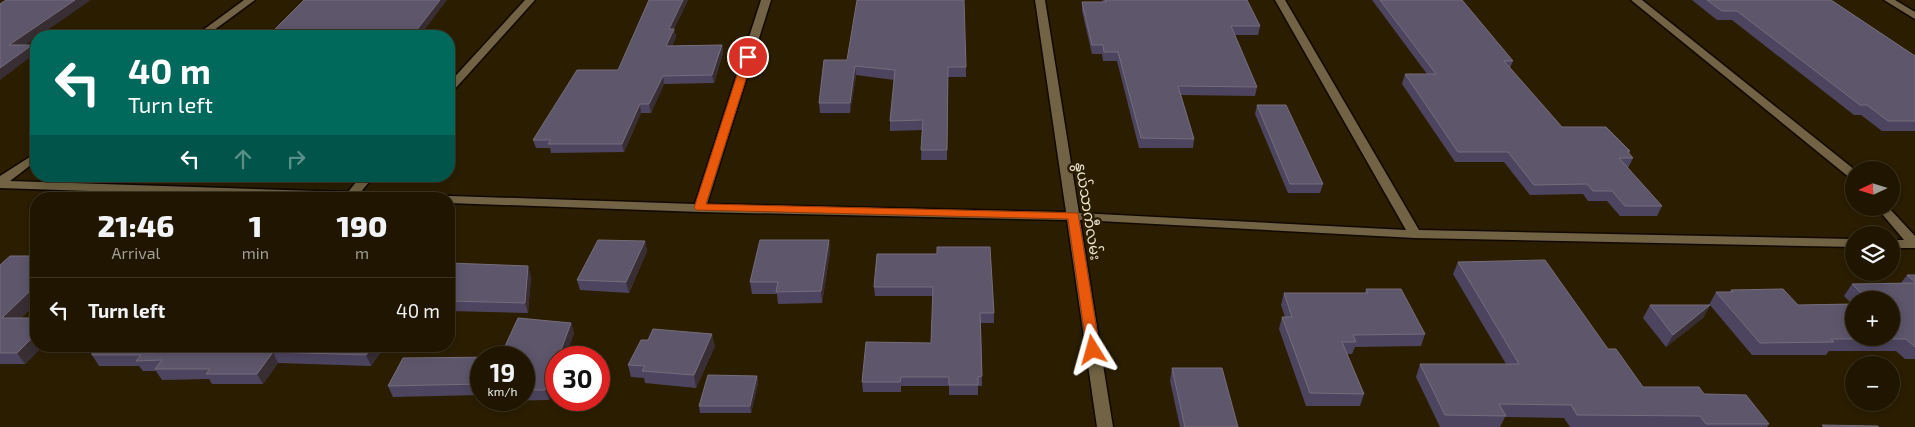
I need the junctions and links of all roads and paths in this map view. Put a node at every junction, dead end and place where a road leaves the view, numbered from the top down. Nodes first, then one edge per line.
1 (250, 0) edge
2 (530, 0) edge
3 (766, 0) edge
4 (1040, 0) edge
5 (1280, 0) edge
6 (1636, 0) edge
7 (1889, 0) edge
8 (1915, 16) edge
9 (208, 30) edge
10 (455, 82) edge
11 (30, 160) edge
12 (1845, 168) edge
13 (363, 182) edge
14 (0, 183) edge
15 (242, 192) edge
16 (354, 192) edge
17 (455, 199) edge
18 (700, 208) junction
19 (1074, 216) junction
20 (1890, 216) edge
21 (1415, 234) junction
22 (1845, 243) edge
23 (1900, 244) edge
24 (1915, 244) edge
25 (1105, 427) edge

1 - 9 street
2 - 10 street
3 - 18 street
4 - 19 street, နွယ်သာကီလမ်း
5 - 21 street
6 - 12 street
7 - 8 street
11 - 14 street
13 - 16 street
14 - 15 street
17 - 18 street
18 - 19 street
19 - 21 street
19 - 25 street, နွယ်သာကီလမ်း
20 - 24 street
21 - 22 street
23 - 24 street

